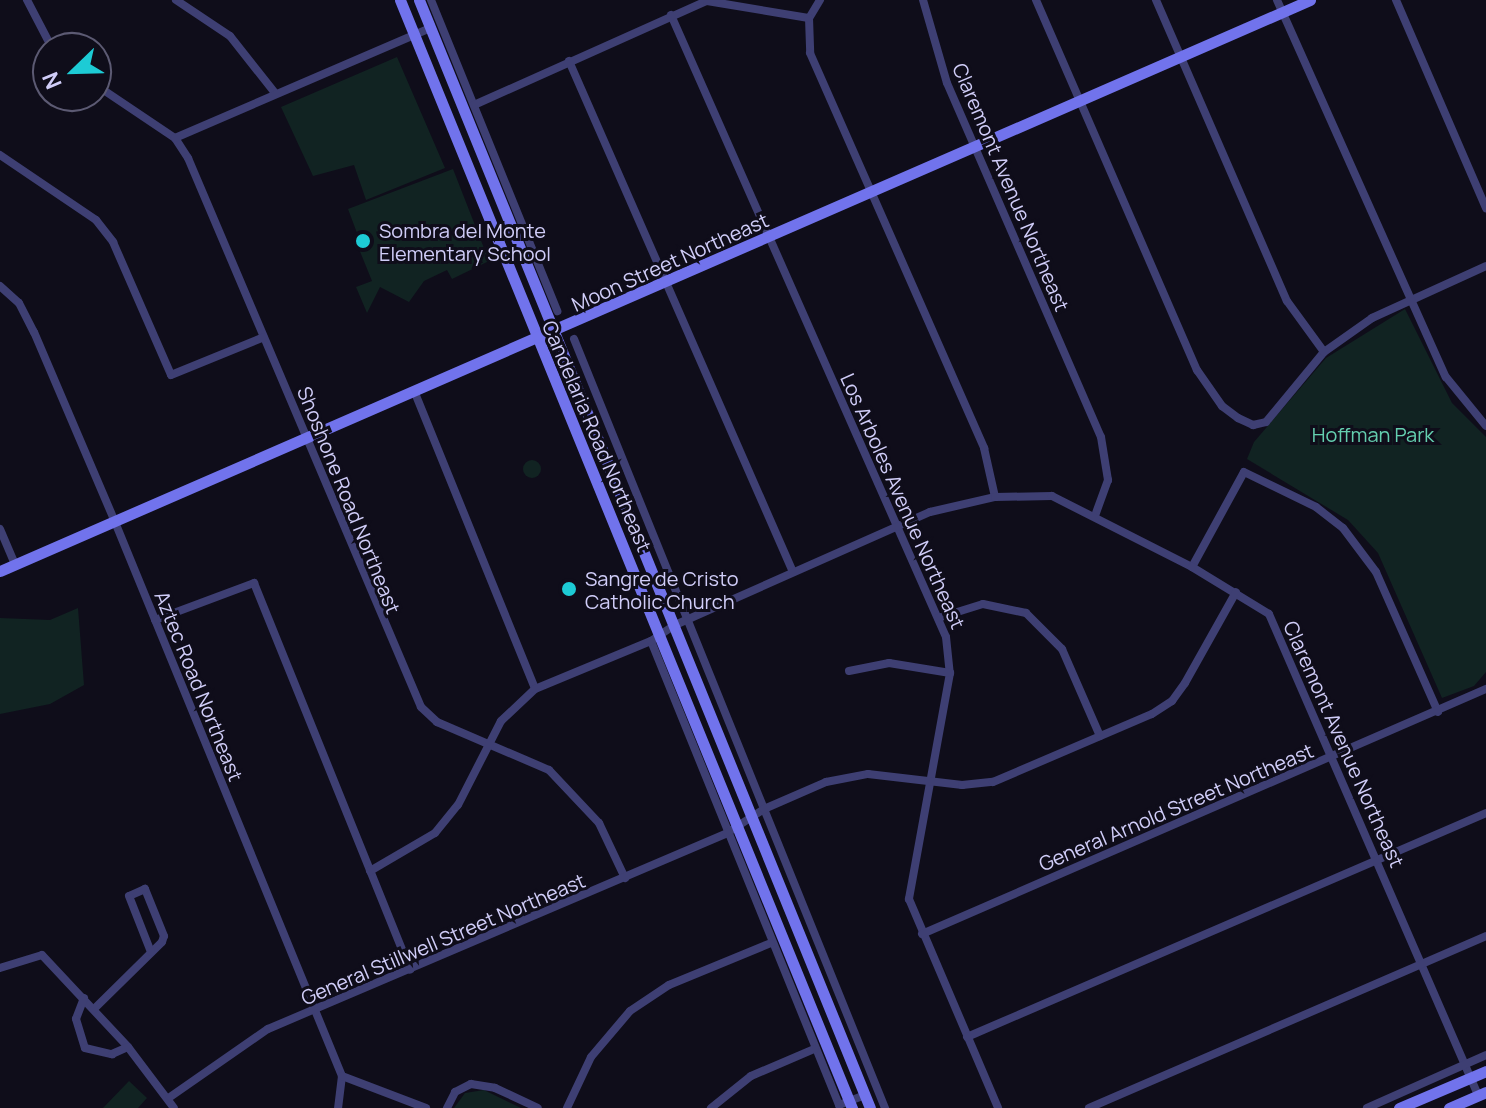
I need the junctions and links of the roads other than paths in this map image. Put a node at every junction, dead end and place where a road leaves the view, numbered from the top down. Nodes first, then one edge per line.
1 (27, 0) edge
2 (176, 0) edge
3 (400, 0) edge
4 (419, 0) edge
5 (431, 0) edge
6 (820, 0) edge
7 (923, 0) edge
8 (1036, 0) edge
9 (1156, 0) edge
10 (1310, 0) edge
11 (1396, 0) edge
12 (1280, 6) edge
13 (671, 15) junction
14 (809, 18) junction
15 (430, 28) junction
16 (44, 32) edge
17 (414, 34) junction
18 (1181, 57) junction
19 (569, 61) junction
20 (275, 93) junction
21 (112, 96) edge
22 (1078, 102) junction
23 (474, 105) junction
24 (175, 138) junction
25 (976, 148) junction
26 (0, 155) edge
27 (873, 192) junction
28 (1486, 208) edge
29 (769, 238) junction
30 (1486, 266) edge
31 (668, 283) junction
32 (0, 286) edge
33 (1409, 301) junction
34 (557, 311) dead end
35 (553, 333) junction
36 (264, 337) junction
37 (537, 339) junction
38 (574, 339) dead end
39 (1324, 352) junction
40 (415, 393) junction
41 (1486, 426) edge
42 (307, 439) junction
43 (995, 497) junction
44 (1095, 515) junction
45 (115, 522) junction
46 (898, 526) junction
47 (0, 529) edge
48 (15, 565) junction
49 (1192, 567) junction
50 (0, 571) edge
51 (793, 572) junction
52 (1236, 592) junction
53 (938, 618) junction
54 (688, 619) junction
55 (155, 620) junction
56 (675, 625) junction
57 (656, 639) junction
58 (849, 671) dead end
59 (950, 673) junction
60 (535, 689) junction
61 (1486, 689) edge
62 (1438, 712) junction
63 (1100, 736) junction
64 (490, 741) junction
65 (1333, 756) junction
66 (929, 779) junction
67 (764, 809) junction
68 (1486, 813) edge
69 (753, 818) junction
70 (732, 830) junction
71 (1378, 859) junction
72 (370, 871) junction
73 (625, 878) junction
74 (922, 934) junction
75 (1486, 936) edge
76 (771, 943) junction
77 (151, 952) junction
78 (1423, 964) junction
79 (0, 968) edge
80 (410, 970) junction
81 (84, 998) junction
82 (94, 1009) junction
83 (313, 1013) junction
84 (967, 1037) junction
85 (128, 1047) junction
86 (814, 1049) junction
87 (1486, 1055) edge
88 (1465, 1064) junction
89 (1486, 1071) edge
90 (342, 1076) junction
91 (1471, 1077) junction
92 (1482, 1093) edge
93 (865, 1095) junction
94 (170, 1097) junction
95 (1423, 1103) edge
96 (851, 1105) edge
97 (174, 1108) edge
98 (338, 1108) edge
99 (426, 1108) edge
100 (447, 1108) edge
101 (538, 1108) edge
102 (567, 1108) edge
103 (711, 1108) edge
104 (870, 1108) edge
105 (885, 1108) edge
106 (998, 1108) edge
107 (1089, 1108) edge
108 (1367, 1108) edge
109 (1399, 1108) edge
110 (1449, 1108) edge

1 - 16 street
2 - 20 street
3 - 17 main road, Candelaria Road Northeast
4 - 15 main road, Candelaria Road Northeast
5 - 23 street
6 - 14 street
7 - 25 street, Claremont Avenue Northeast
8 - 22 street
9 - 18 street
10 - 12 main road, Moon Street Northeast
11 - 28 street
12 - 18 main road, Moon Street Northeast
12 - 33 street
13 - 14 street
13 - 19 street
13 - 29 street, Los Arboles Avenue Northeast
14 - 27 street
15 - 17 street
15 - 35 main road, Candelaria Road Northeast
17 - 20 street
17 - 37 main road, Candelaria Road Northeast
18 - 22 main road, Moon Street Northeast
18 - 39 street
19 - 23 street
19 - 31 street
20 - 24 street
21 - 24 street, Shoshone Road Northeast
22 - 25 main road, Moon Street Northeast
22 - 39 street
23 - 34 street
24 - 36 street, Shoshone Road Northeast
25 - 27 main road, Moon Street Northeast
25 - 44 street, Claremont Avenue Northeast
26 - 36 street
27 - 29 main road, Moon Street Northeast
27 - 43 street
29 - 31 main road, Moon Street Northeast
29 - 46 street, Los Arboles Avenue Northeast
30 - 33 street
31 - 35 main road, Moon Street Northeast
31 - 51 street
32 - 45 street, Aztec Road Northeast
33 - 39 street
33 - 41 street
35 - 37 main road, Moon Street Northeast
35 - 56 main road, Candelaria Road Northeast
36 - 42 street, Shoshone Road Northeast
37 - 40 main road, Moon Street Northeast
37 - 57 main road, Candelaria Road Northeast
38 - 54 street
40 - 42 main road, Moon Street Northeast
40 - 60 street
42 - 45 main road, Moon Street Northeast
42 - 64 street, Shoshone Road Northeast
43 - 44 street
43 - 46 street
44 - 49 street, Claremont Avenue Northeast
45 - 48 main road, Moon Street Northeast
45 - 55 street, Aztec Road Northeast
46 - 51 street
46 - 53 street, Los Arboles Avenue Northeast
47 - 48 street
48 - 50 main road, Moon Street Northeast
49 - 52 street, Claremont Avenue Northeast
49 - 62 street
51 - 54 street
52 - 63 street, General Stillwell Street Northeast
52 - 65 street, Claremont Avenue Northeast
53 - 59 street, Los Arboles Avenue Northeast
53 - 63 street
54 - 56 street
54 - 67 street
55 - 72 street
55 - 83 street, Aztec Road Northeast
56 - 57 street
56 - 69 main road, Candelaria Road Northeast
57 - 60 street
57 - 70 main road, Candelaria Road Northeast
58 - 59 street
59 - 66 street, Los Arboles Avenue Northeast
60 - 64 street
61 - 62 street, General Arnold Street Northeast
62 - 65 street, General Arnold Street Northeast
63 - 66 street, General Stillwell Street Northeast
64 - 72 street
64 - 73 street, Shoshone Road Northeast
65 - 71 street, Claremont Avenue Northeast
65 - 74 street, General Arnold Street Northeast
66 - 67 street, General Stillwell Street Northeast
66 - 74 street, Los Arboles Avenue Northeast
67 - 69 street, General Stillwell Street Northeast
67 - 105 street
68 - 71 street
69 - 70 street, General Stillwell Street Northeast
69 - 93 main road, Candelaria Road Northeast
70 - 73 street, General Stillwell Street Northeast
70 - 76 street
70 - 96 main road, Candelaria Road Northeast
71 - 78 street, Claremont Avenue Northeast
71 - 84 street
72 - 80 street
73 - 80 street, General Stillwell Street Northeast
74 - 84 street, Los Arboles Avenue Northeast
75 - 78 street
76 - 86 street
76 - 102 street
77 - 77 street
77 - 82 street
78 - 88 street, Claremont Avenue Northeast
78 - 107 street
79 - 81 street
80 - 83 street, General Stillwell Street Northeast
81 - 82 street
81 - 85 street
82 - 85 street
83 - 90 street, Aztec Road Northeast
83 - 94 street, General Stillwell Street Northeast
84 - 106 street, Los Arboles Avenue Northeast
85 - 94 street
86 - 96 street
86 - 103 street
87 - 88 street
88 - 91 street, Claremont Avenue Northeast
88 - 108 street
89 - 91 main road
90 - 98 street
90 - 99 street
91 - 92 street, Claremont Avenue Northeast
91 - 95 main road
92 - 110 main road
93 - 96 street
93 - 104 main road, Candelaria Road Northeast
94 - 97 street
95 - 109 main road
100 - 101 street

